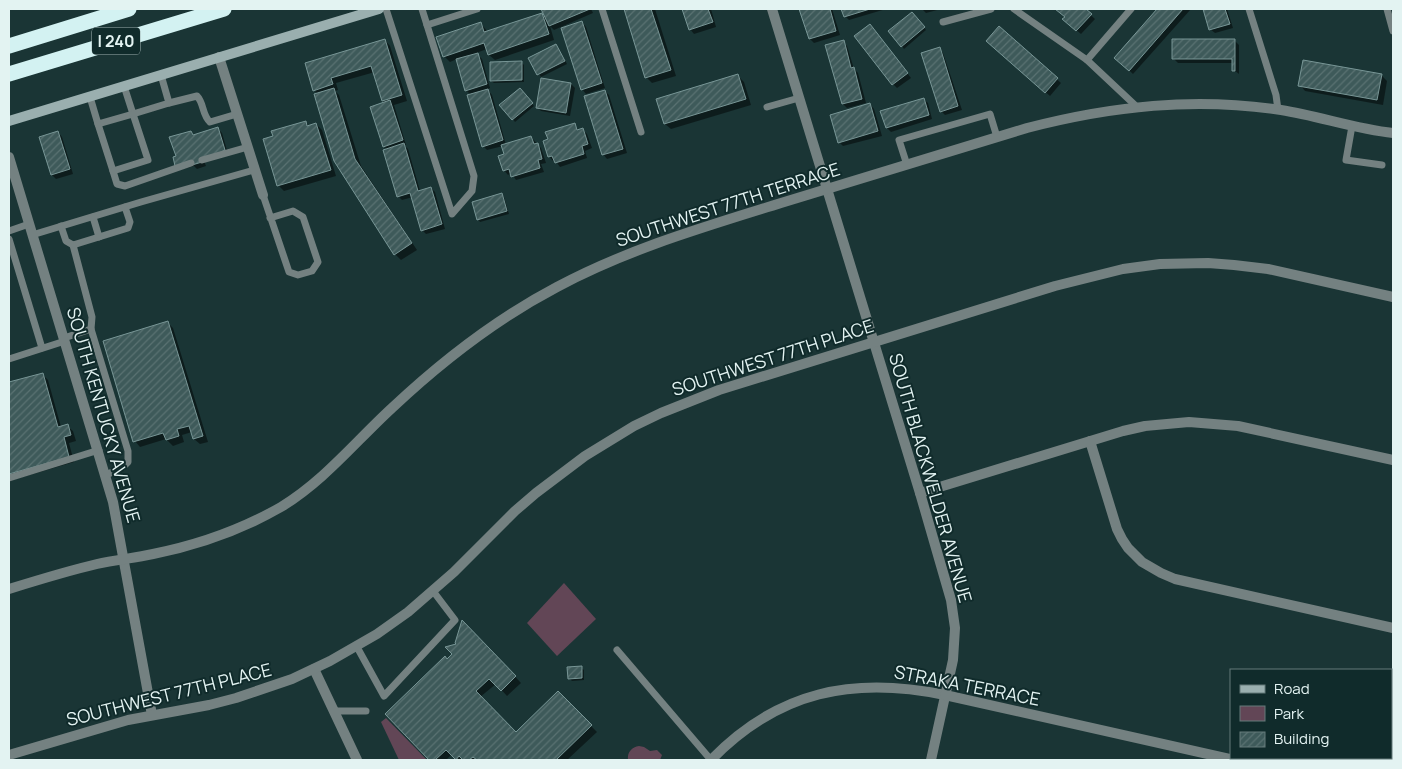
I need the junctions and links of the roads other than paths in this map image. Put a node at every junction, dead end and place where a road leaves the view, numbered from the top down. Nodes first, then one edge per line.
1 (129, 9) edge
2 (224, 9) edge
3 (379, 9) edge
4 (386, 9) edge
5 (422, 9) edge
6 (477, 9) edge
7 (602, 9) edge
8 (772, 9) edge
9 (991, 9) edge
10 (1014, 9) edge
11 (1131, 9) edge
12 (1250, 9) edge
13 (1387, 9) edge
14 (943, 22) dead end
15 (427, 25) junction
16 (1393, 30) edge
17 (9, 46) edge
18 (219, 57) junction
19 (1087, 60) junction
20 (9, 74) edge
21 (162, 75) junction
22 (124, 86) junction
23 (90, 97) junction
24 (799, 98) junction
25 (169, 103) junction
26 (1137, 106) junction
27 (767, 107) dead end
28 (1278, 110) junction
29 (133, 114) junction
30 (237, 114) junction
31 (9, 122) edge
32 (98, 124) junction
33 (1352, 126) junction
34 (641, 132) dead end
35 (1393, 134) edge
36 (997, 137) junction
37 (248, 147) junction
38 (9, 157) edge
39 (202, 160) dead end
40 (191, 164) dead end
41 (907, 165) junction
42 (1382, 165) dead end
43 (254, 170) junction
44 (113, 171) junction
45 (11, 175) edge
46 (826, 190) junction
47 (263, 196) joint
48 (125, 207) junction
49 (93, 217) junction
50 (270, 218) junction
51 (29, 224) junction
52 (61, 226) junction
53 (9, 231) edge
54 (32, 235) junction
55 (99, 237) junction
56 (9, 239) edge
57 (73, 245) junction
58 (10, 250) edge
59 (1393, 297) edge
60 (91, 329) junction
61 (64, 339) junction
62 (873, 342) junction
63 (42, 348) junction
64 (9, 359) edge
65 (1090, 441) junction
66 (99, 450) junction
67 (1393, 460) edge
68 (106, 474) junction
69 (9, 478) edge
70 (920, 493) junction
71 (125, 559) junction
72 (9, 589) edge
73 (433, 591) junction
74 (1393, 628) edge
75 (357, 647) junction
76 (617, 650) dead end
77 (314, 669) junction
78 (945, 695) junction
79 (366, 711) dead end
80 (334, 712) junction
81 (152, 715) junction
82 (9, 755) edge
83 (357, 760) edge
84 (711, 760) edge
85 (931, 760) edge
86 (1234, 760) edge

1 - 17 highway, I 240
2 - 20 highway, I 240
3 - 18 main road
4 - 15 lane
5 - 15 lane
6 - 15 lane
7 - 34 lane
8 - 24 street, SOUTH BLACKWELDER AVENUE
9 - 14 lane
10 - 19 lane
11 - 19 lane
12 - 28 lane
13 - 16 lane
18 - 21 main road
18 - 30 street
19 - 26 lane
21 - 22 main road
21 - 25 lane
22 - 23 main road
22 - 29 lane
23 - 31 main road
23 - 32 lane
24 - 27 lane
24 - 46 street, SOUTH BLACKWELDER AVENUE
25 - 29 lane
25 - 30 lane
26 - 28 street, SOUTHWEST 77TH TERRACE
26 - 36 street, SOUTHWEST 77TH TERRACE
28 - 33 street, SOUTHWEST 77TH TERRACE
29 - 32 lane
29 - 44 lane
30 - 37 street
32 - 44 lane
33 - 35 street, SOUTHWEST 77TH TERRACE
33 - 42 lane
36 - 41 street, SOUTHWEST 77TH TERRACE
36 - 41 lane
37 - 39 lane
37 - 43 street
38 - 45 street, SOUTH KENTUCKY AVENUE
40 - 44 lane
41 - 46 street, SOUTHWEST 77TH TERRACE
43 - 47 street
43 - 48 lane
45 - 51 street, SOUTH KENTUCKY AVENUE
46 - 62 street, SOUTH BLACKWELDER AVENUE
46 - 71 street, SOUTHWEST 77TH TERRACE
47 - 50 lane
48 - 49 lane
48 - 55 lane
49 - 52 lane
49 - 55 lane
50 - 50 lane
51 - 53 lane
51 - 54 street, SOUTH KENTUCKY AVENUE
52 - 54 lane
52 - 57 lane
54 - 61 street, SOUTH KENTUCKY AVENUE
55 - 57 lane
56 - 58 lane
57 - 60 lane
58 - 63 lane
59 - 62 street, SOUTHWEST 77TH PLACE
60 - 61 lane
60 - 68 lane
61 - 63 lane
61 - 66 street, SOUTH KENTUCKY AVENUE
62 - 70 street, SOUTH BLACKWELDER AVENUE
62 - 73 street, SOUTHWEST 77TH PLACE
63 - 64 lane
65 - 67 street
65 - 70 street
65 - 74 street
66 - 68 street, SOUTH KENTUCKY AVENUE
66 - 69 lane
68 - 71 street, SOUTH KENTUCKY AVENUE
70 - 78 street, SOUTH BLACKWELDER AVENUE
71 - 72 street, SOUTHWEST 77TH TERRACE
71 - 81 street, SOUTH KENTUCKY AVENUE
73 - 75 street, SOUTHWEST 77TH PLACE
73 - 75 lane
75 - 77 street, SOUTHWEST 77TH PLACE
76 - 84 lane
77 - 80 street
77 - 81 street, SOUTHWEST 77TH PLACE
78 - 84 street, STRAKA TERRACE
78 - 85 street, SOUTH BLACKWELDER AVENUE
78 - 86 street, STRAKA TERRACE
79 - 80 lane
80 - 83 street
81 - 82 street, SOUTHWEST 77TH PLACE

